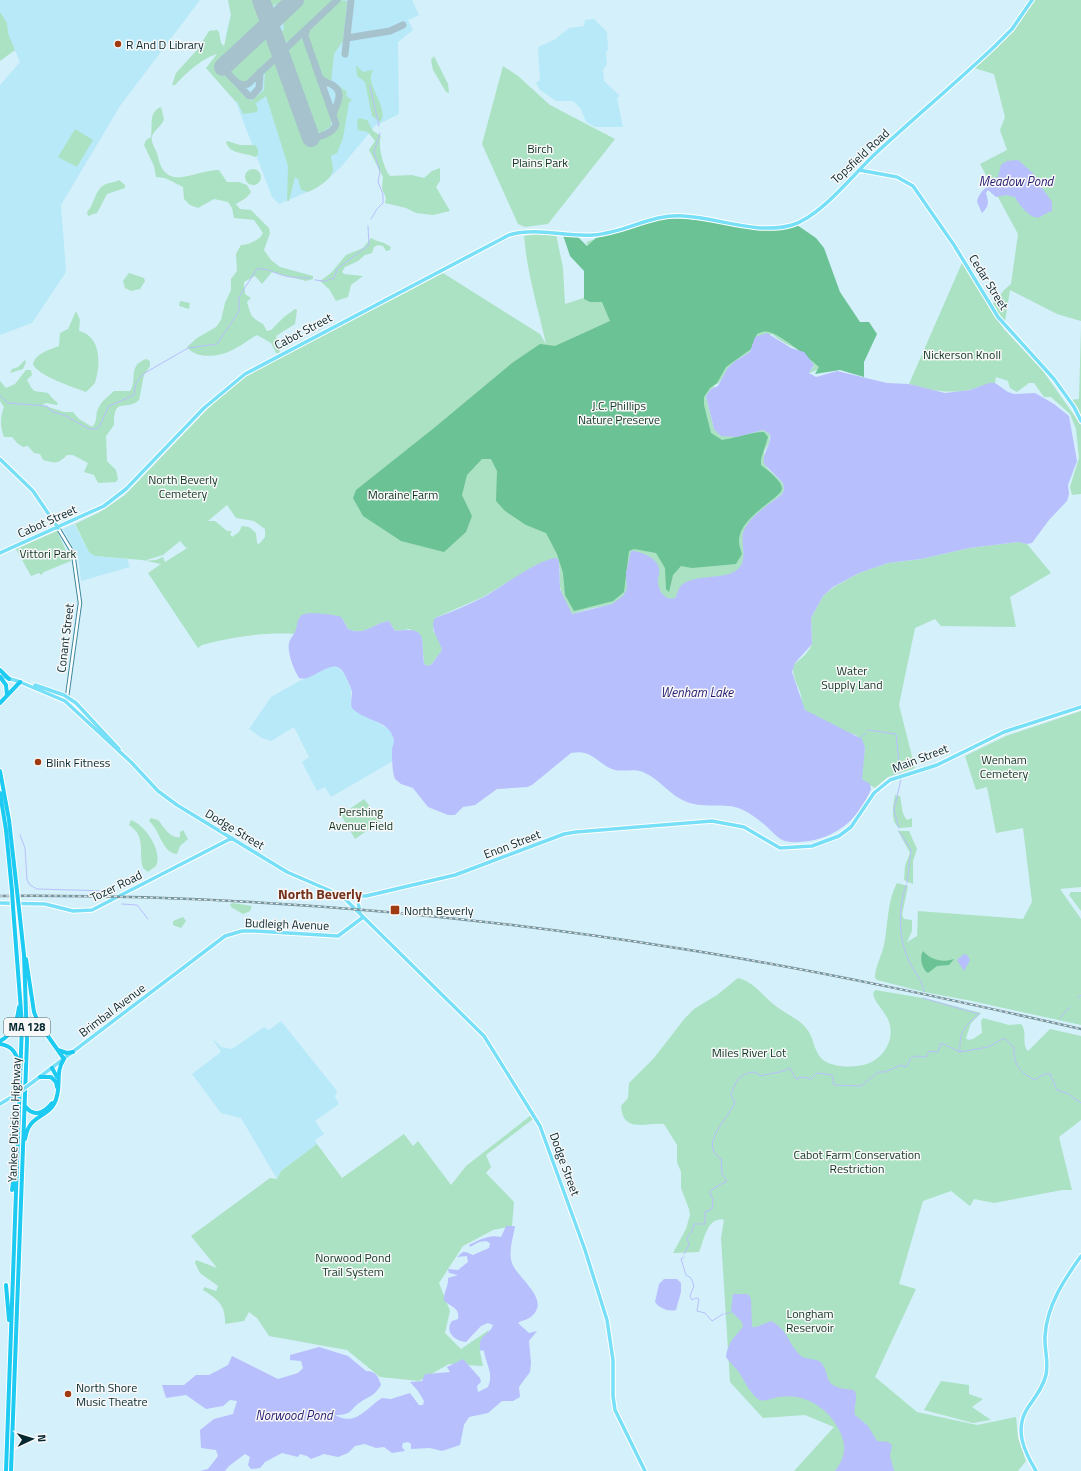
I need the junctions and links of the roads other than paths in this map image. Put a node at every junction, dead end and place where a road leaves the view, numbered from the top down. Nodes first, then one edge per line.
1 (1032, 0) edge
2 (866, 163) junction
3 (859, 170) junction
4 (870, 171) junction
5 (658, 218) joint
6 (1081, 421) edge
7 (0, 459) edge
8 (58, 528) junction
9 (0, 553) edge
10 (0, 670) edge
11 (0, 677) edge
12 (9, 679) junction
13 (20, 682) junction
14 (7, 695) junction
15 (66, 699) junction
16 (1, 702) edge
17 (1081, 707) edge
18 (0, 771) edge
19 (0, 792) edge
20 (694, 822) joint
21 (232, 838) junction
22 (340, 895) junction
23 (354, 896) junction
24 (359, 896) junction
25 (0, 902) edge
26 (354, 908) junction
27 (19, 909) junction
28 (362, 918) junction
29 (235, 933) joint
30 (21, 996) junction
31 (0, 1040) edge
32 (0, 1044) edge
33 (58, 1050) junction
34 (73, 1052) junction
35 (64, 1059) junction
36 (52, 1068) junction
37 (40, 1077) junction
38 (59, 1081) junction
39 (20, 1088) junction
40 (0, 1104) edge
41 (25, 1106) junction
42 (19, 1120) junction
43 (23, 1144) junction
44 (12, 1190) dead end
45 (1081, 1256) edge
46 (6, 1284) dead end
47 (11, 1338) junction
48 (6, 1471) edge
49 (11, 1471) edge
50 (645, 1471) edge
51 (1036, 1471) edge

1 - 2 main road, Topsfield Road
2 - 3 main road, Topsfield Road
2 - 4 main road
3 - 4 main road, Cedar Street
3 - 5 main road, Topsfield Road
4 - 6 main road, Cedar Street
5 - 8 main road, Cabot Street
7 - 8 main road, Conant Street
8 - 9 main road, Cabot Street
8 - 15 street, Conant Street
10 - 12 highway
11 - 12 main road, Dodge Street
11 - 14 highway
12 - 13 main road, Dodge Street
13 - 14 highway
13 - 15 main road, Dodge Street
14 - 16 highway
15 - 21 main road, Dodge Street
17 - 20 main road, Main Street
18 - 27 highway, Yankee Division Highway / MA 128, bridge
19 - 30 highway, Yankee Division Highway / MA 128, bridge
20 - 24 main road, Enon Street
21 - 22 main road, Dodge Street
21 - 25 main road, Tozer Road
22 - 23 main road, Enon Street
22 - 26 main road, Dodge Street
23 - 24 main road, Enon Street
23 - 26 main road
24 - 28 main road
26 - 28 main road, Dodge Street
27 - 33 highway
27 - 41 highway, Yankee Division Highway / MA 128
28 - 29 main road, Budleigh Avenue
28 - 50 main road, Dodge Street
29 - 34 main road, Brimbal Avenue
30 - 31 highway
30 - 39 highway, Yankee Division Highway / MA 128
32 - 39 highway
33 - 34 highway
33 - 35 highway
34 - 35 main road, Brimbal Avenue
35 - 36 main road, Brimbal Avenue
35 - 38 highway
36 - 37 main road, Brimbal Avenue
36 - 38 highway
37 - 40 main road, Brimbal Avenue, bridge
37 - 41 highway
38 - 43 highway
39 - 42 highway, Yankee Division Highway / MA 128
41 - 43 highway, Yankee Division Highway / MA 128
42 - 44 highway
42 - 47 highway, Yankee Division Highway / MA 128
43 - 49 highway, Yankee Division Highway / MA 128
45 - 51 main road
46 - 47 highway
47 - 48 highway, Yankee Division Highway / MA 128

